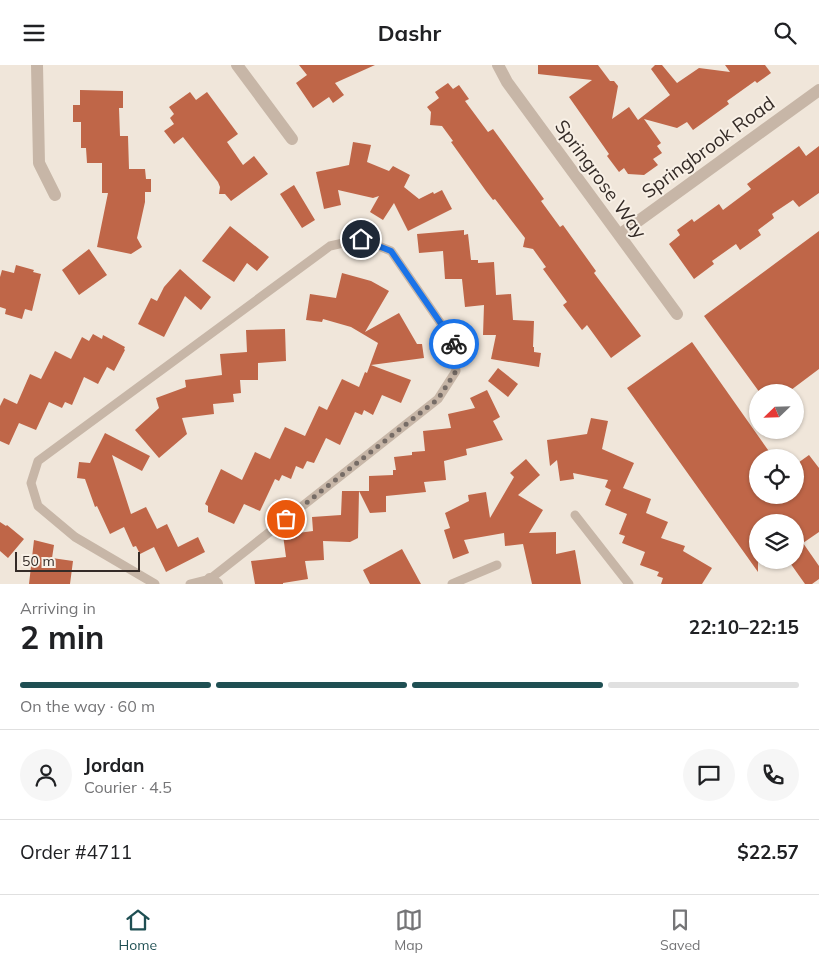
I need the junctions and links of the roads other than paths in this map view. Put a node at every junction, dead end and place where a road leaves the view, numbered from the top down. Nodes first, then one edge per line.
1 (37, 65) edge
2 (237, 65) edge
3 (498, 65) edge
4 (819, 90) edge
5 (292, 139) dead end
6 (55, 195) dead end
7 (619, 235) junction
8 (677, 314) dead end
9 (575, 515) dead end
10 (497, 565) dead end
11 (213, 581) edge
12 (155, 584) edge
13 (190, 584) edge
14 (452, 584) edge
15 (629, 584) edge

1 - 6 street
2 - 5 street
3 - 7 street, Springrose Way
4 - 7 street, Springbrook Road
7 - 8 street, Springrose Way
9 - 15 lane
10 - 14 lane
11 - 12 lane
11 - 13 lane

